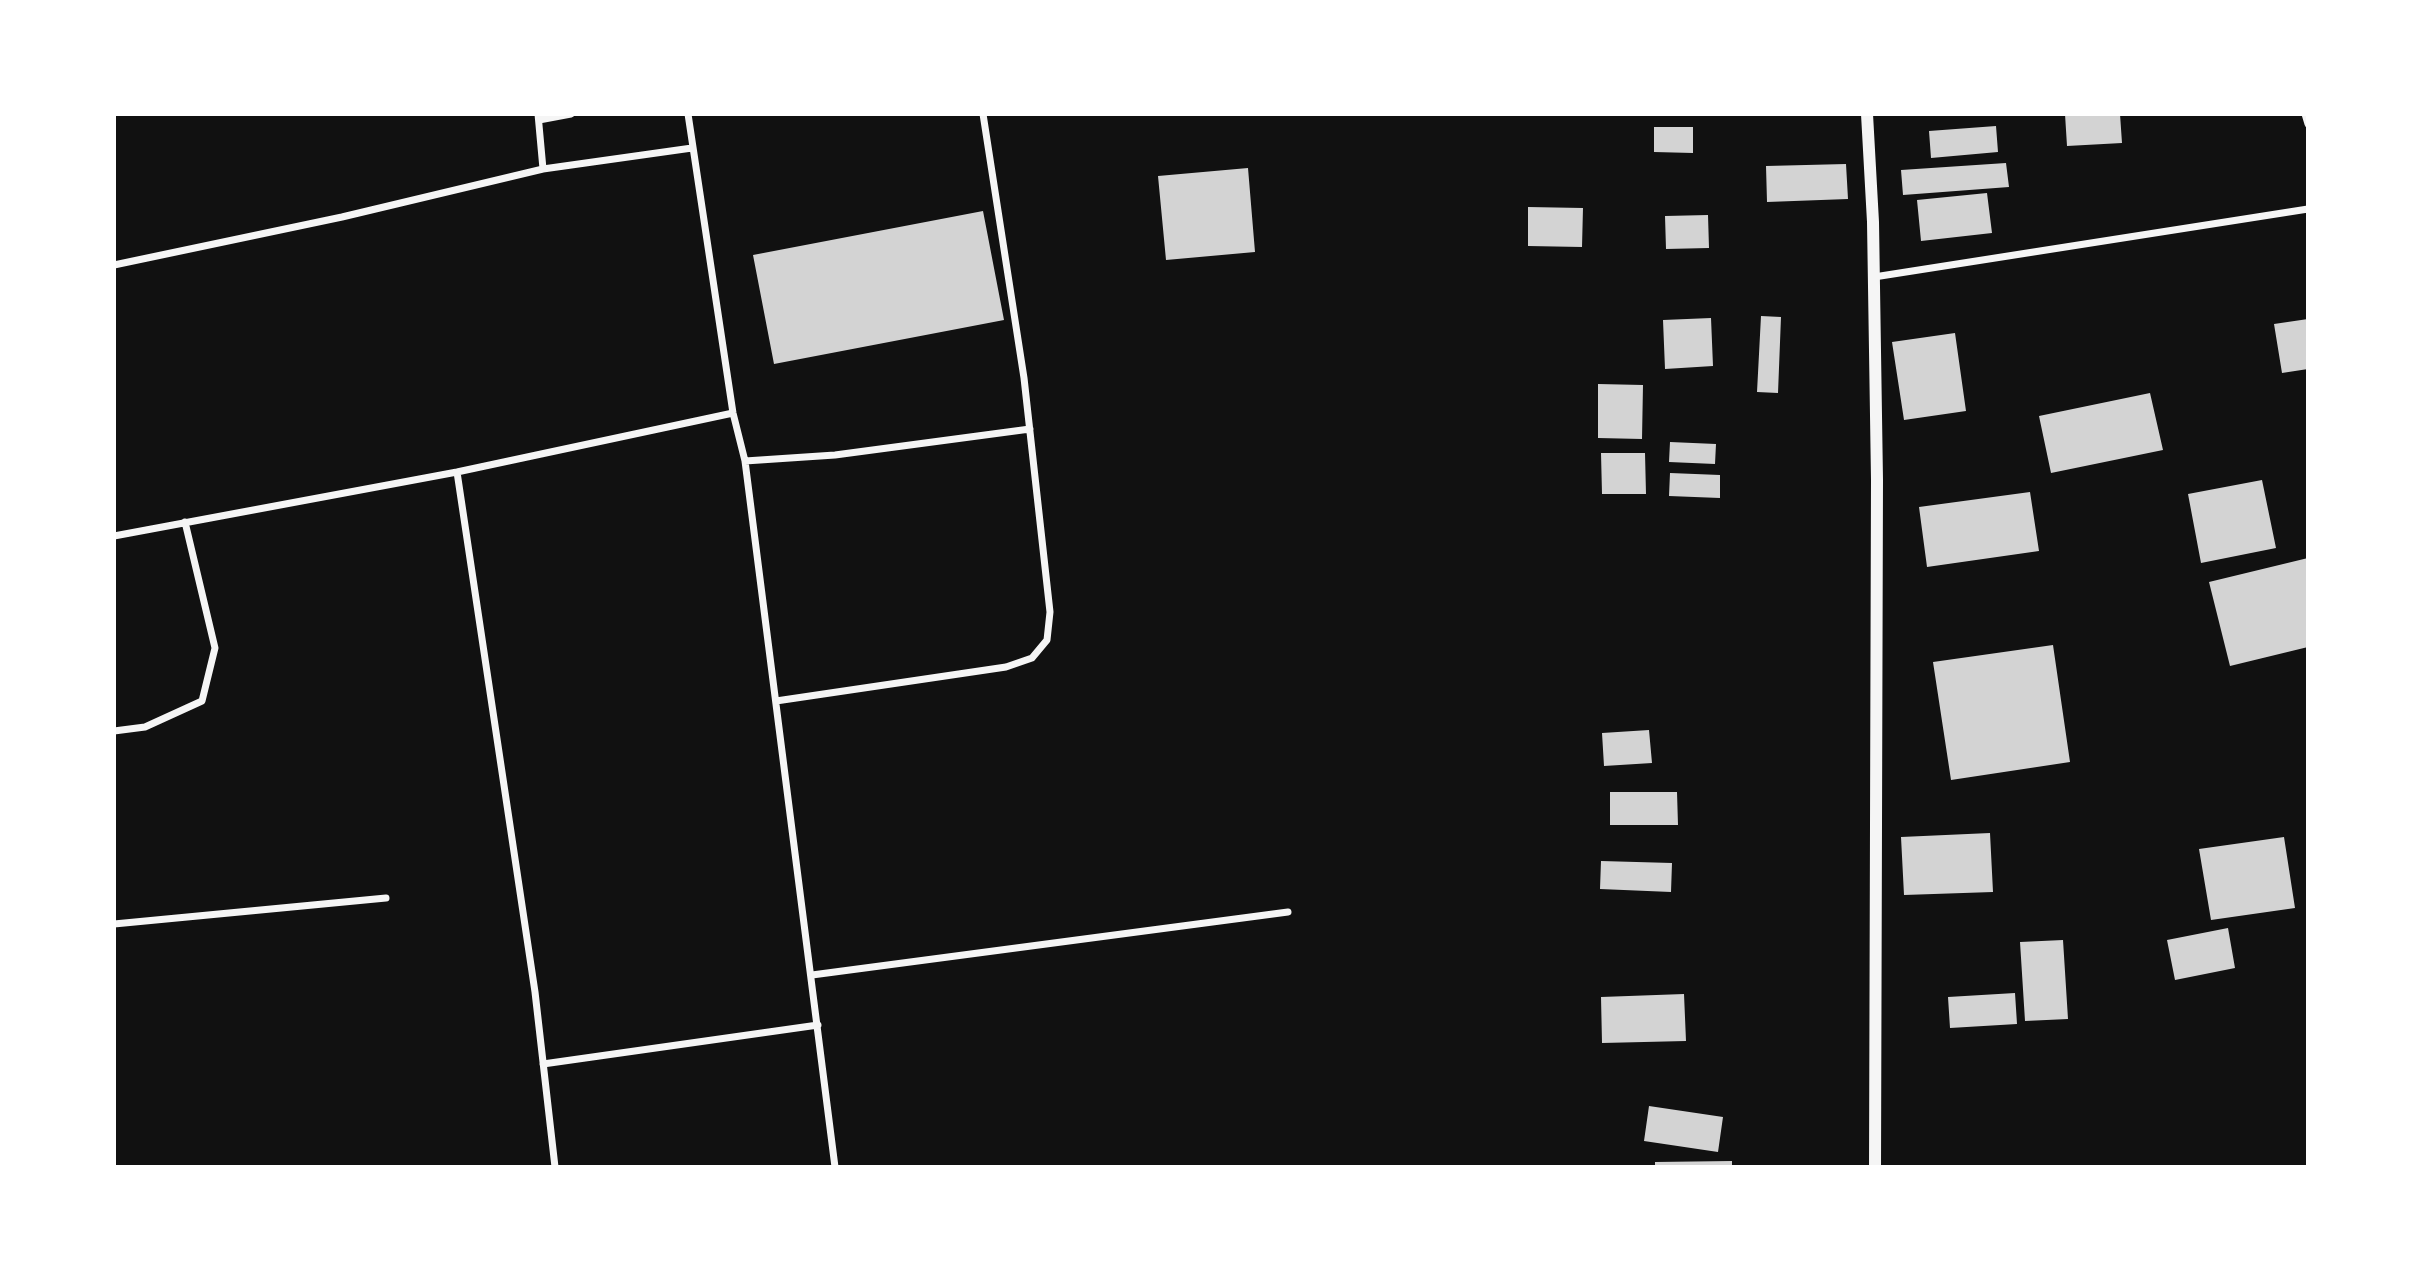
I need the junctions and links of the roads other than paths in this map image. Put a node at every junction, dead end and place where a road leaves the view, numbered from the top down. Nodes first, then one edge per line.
1 (571, 114) edge
2 (688, 114) edge
3 (983, 114) edge
4 (1867, 114) edge
5 (2305, 114) edge
6 (538, 117) edge
7 (2308, 124) edge
8 (692, 148) junction
9 (543, 169) junction
10 (2308, 209) edge
11 (114, 265) edge
12 (1874, 277) junction
13 (733, 413) junction
14 (1030, 429) junction
15 (745, 461) junction
16 (457, 472) junction
17 (185, 522) junction
18 (114, 536) edge
19 (776, 701) junction
20 (114, 731) edge
21 (386, 898) dead end
22 (1288, 912) dead end
23 (114, 924) edge
24 (812, 975) junction
25 (818, 1025) junction
26 (543, 1064) junction
27 (555, 1167) edge
28 (835, 1167) edge
29 (1875, 1167) edge

1 - 6 street
2 - 8 street
3 - 14 street
4 - 12 street
5 - 7 street
6 - 9 street
8 - 9 street
8 - 13 street
9 - 11 street
10 - 12 street
12 - 29 street
13 - 15 street
13 - 16 street
14 - 15 street
14 - 19 street
15 - 19 street
16 - 17 street
16 - 26 street
17 - 18 street
17 - 20 street
19 - 24 street
21 - 23 street
22 - 24 street
24 - 25 street
25 - 26 street
25 - 28 street
26 - 27 street

